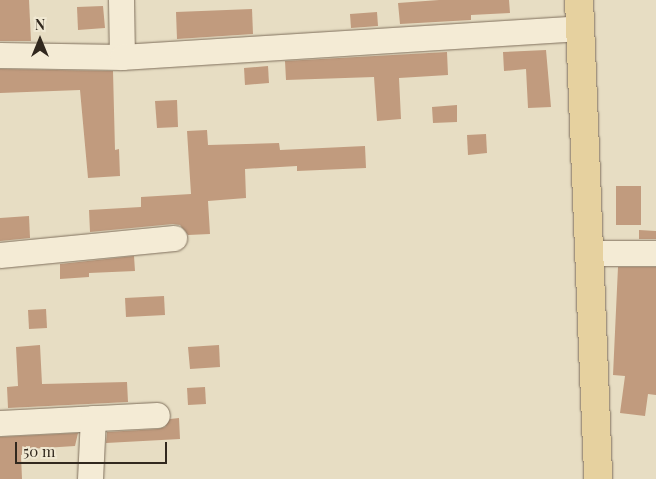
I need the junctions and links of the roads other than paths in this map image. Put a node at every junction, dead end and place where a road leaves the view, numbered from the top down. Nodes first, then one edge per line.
1 (121, 0) edge
2 (579, 0) edge
3 (580, 28) junction
4 (0, 56) edge
5 (122, 57) junction
6 (174, 238) dead end
7 (589, 253) junction
8 (656, 253) edge
9 (0, 254) edge
10 (157, 415) dead end
11 (93, 418) junction
12 (0, 423) edge
13 (90, 479) edge
14 (598, 479) edge

1 - 5 street
2 - 3 main road
3 - 5 street
3 - 7 main road
4 - 5 street
6 - 9 street
7 - 8 street
7 - 14 main road
10 - 11 street
11 - 12 street
11 - 13 street

